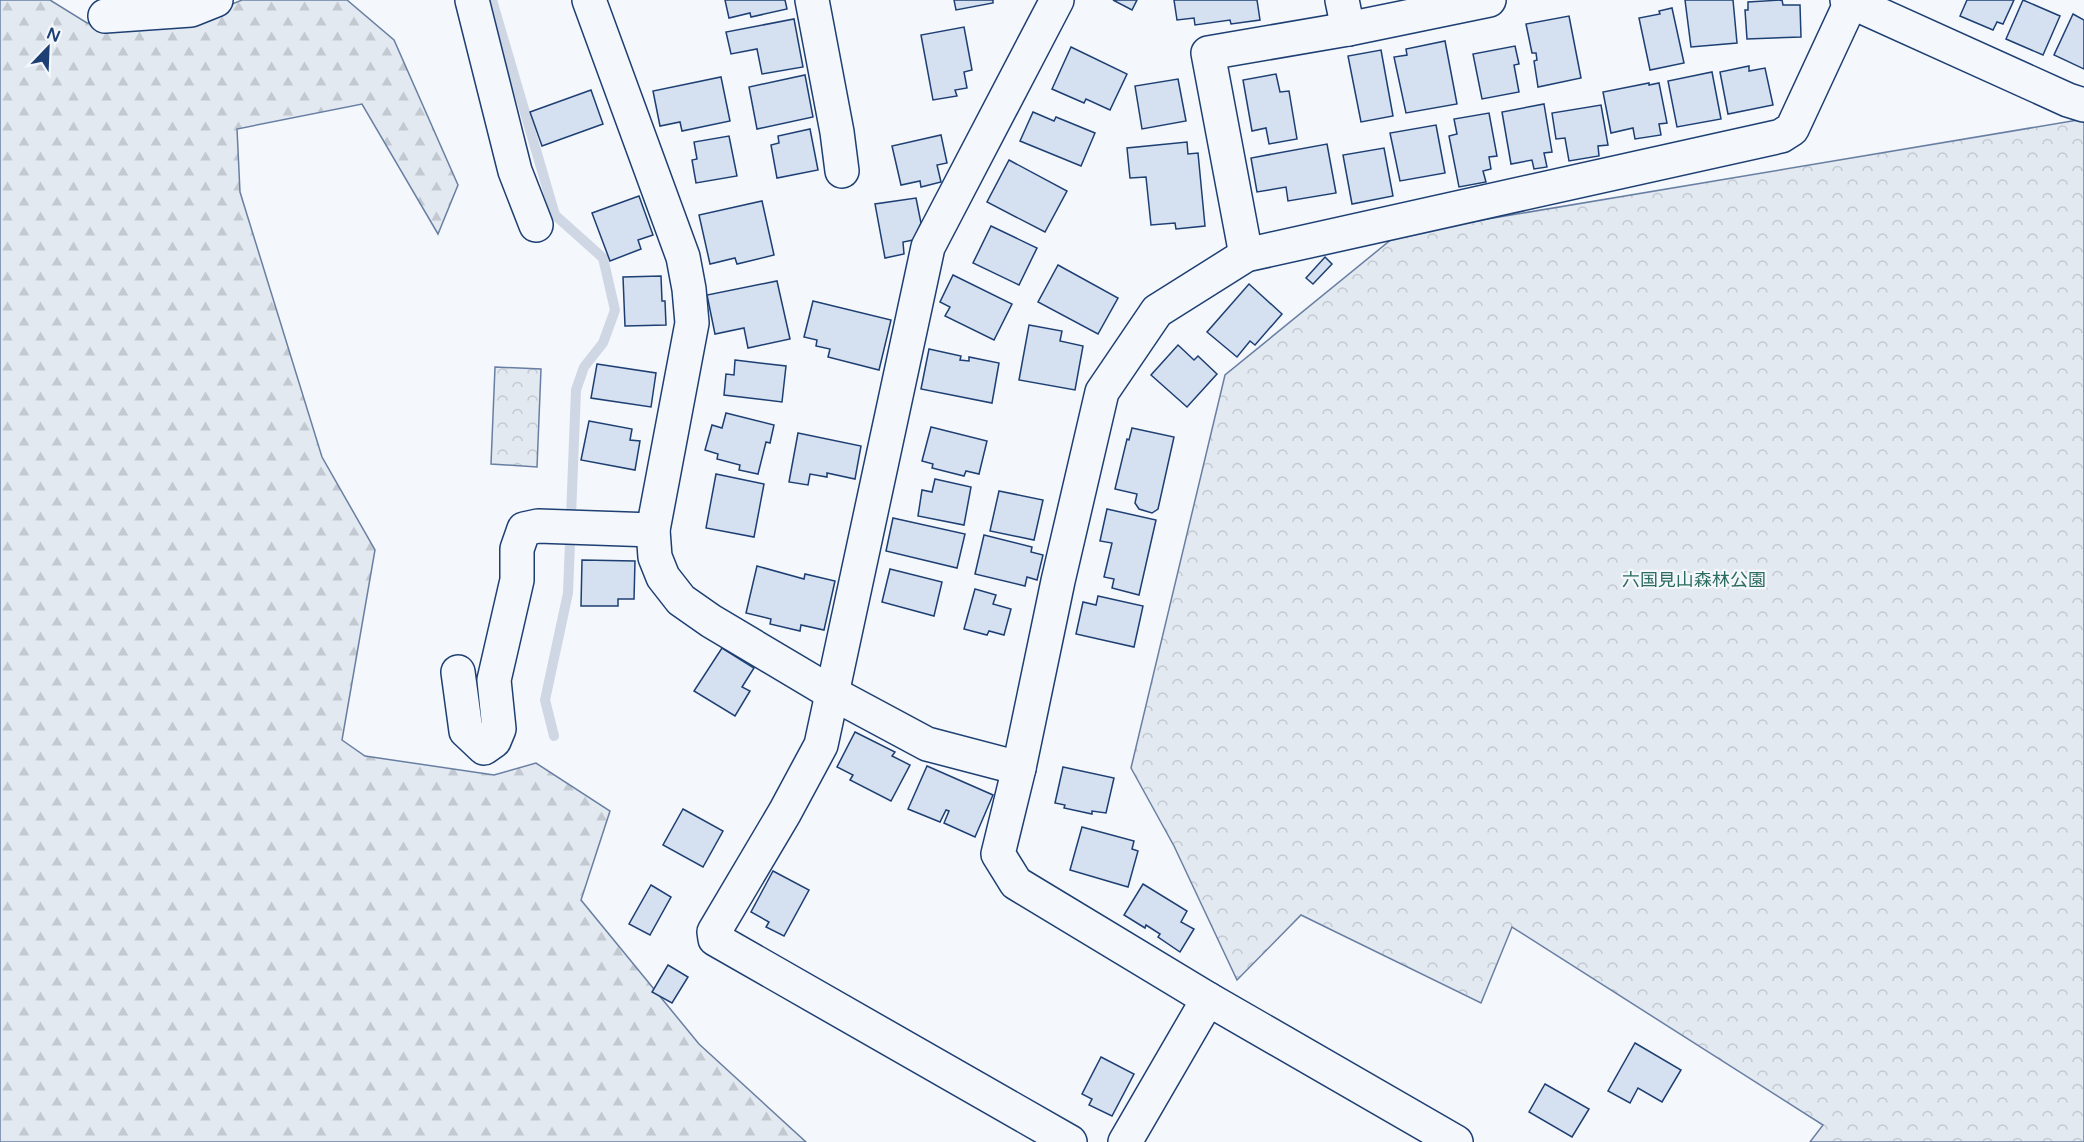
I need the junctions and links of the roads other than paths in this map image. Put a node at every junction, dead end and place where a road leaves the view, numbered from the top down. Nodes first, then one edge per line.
1 (216, 0) edge
2 (472, 0) edge
3 (590, 0) edge
4 (812, 0) edge
5 (1057, 0) edge
6 (1489, 0) edge
7 (1849, 1) edge
8 (1345, 15) edge
9 (105, 16) dead end
10 (2084, 105) edge
11 (842, 171) dead end
12 (536, 225) dead end
13 (1246, 255) junction
14 (653, 530) junction
15 (458, 672) dead end
16 (832, 693) junction
17 (1019, 768) junction
18 (1208, 999) junction
19 (1070, 1142) edge
20 (1125, 1142) edge
21 (1456, 1142) edge

1 - 9 street
2 - 12 street
3 - 14 street
4 - 11 street
5 - 16 street
6 - 8 street
7 - 10 street
7 - 13 street
8 - 13 street
13 - 17 street
14 - 15 street
14 - 16 street
16 - 17 street
16 - 19 street
17 - 18 street
18 - 20 street
18 - 21 street

